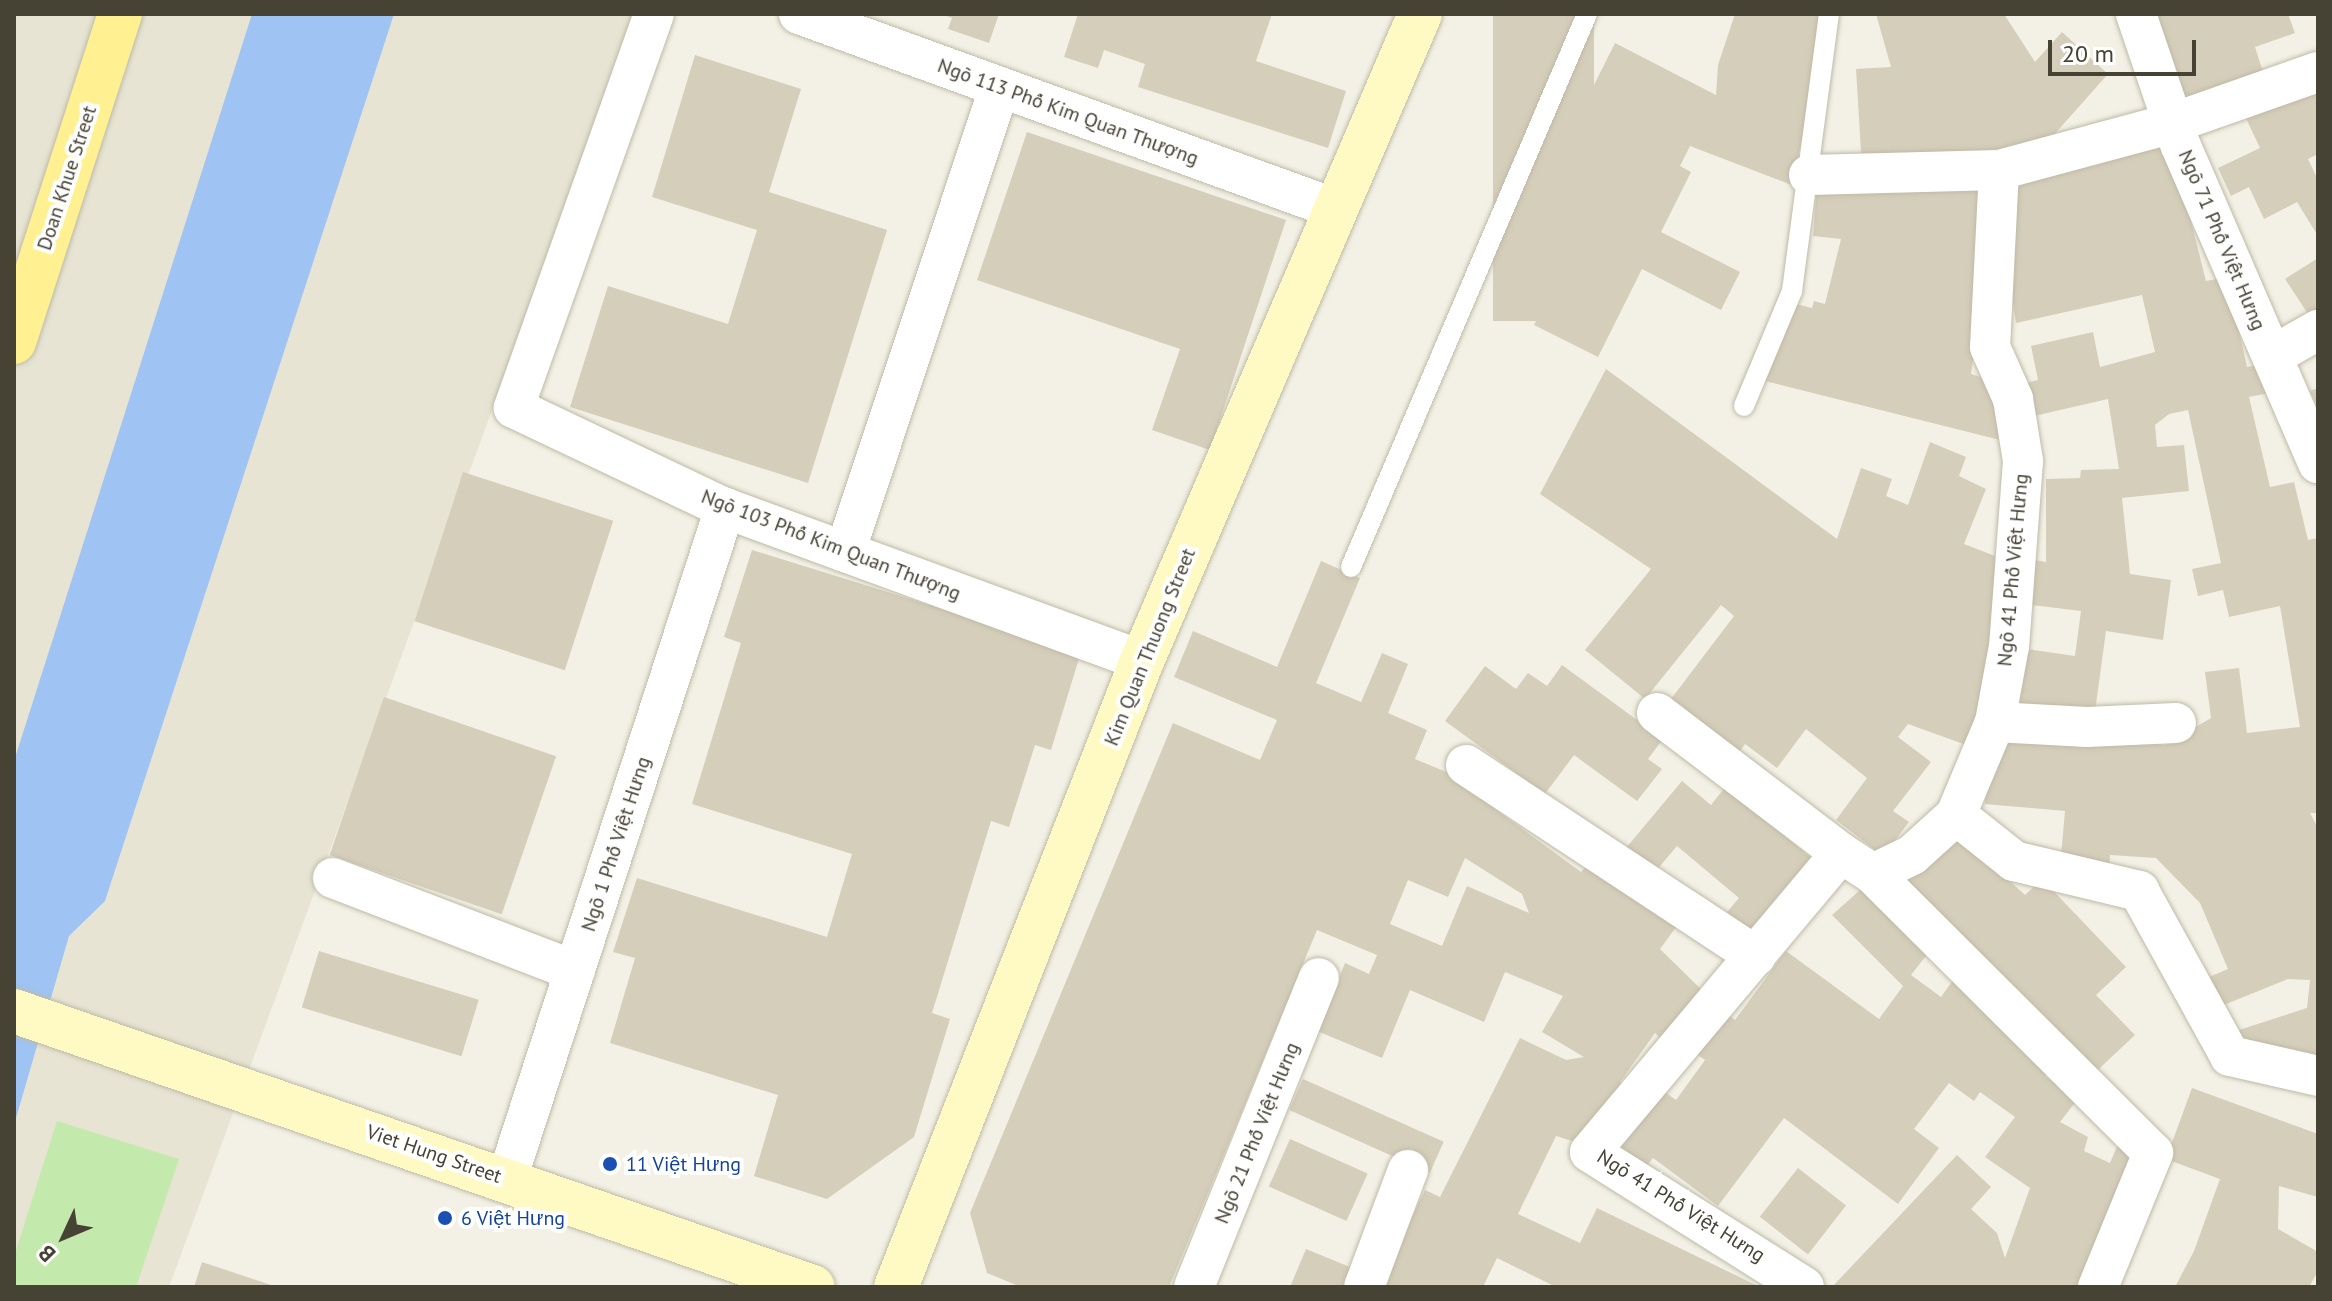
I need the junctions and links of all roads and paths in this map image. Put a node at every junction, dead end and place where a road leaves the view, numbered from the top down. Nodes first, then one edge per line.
1 (120, 14) edge
2 (654, 14) edge
3 (799, 14) edge
4 (1420, 14) edge
5 (1587, 14) edge
6 (1829, 14) edge
7 (2136, 14) edge
8 (2318, 72) edge
9 (1000, 87) junction
10 (2173, 123) junction
11 (1999, 170) junction
12 (1809, 175) junction
13 (1336, 209) junction
14 (2318, 330) edge
15 (14, 342) edge
16 (2272, 356) junction
17 (1744, 406) dead end
18 (2318, 463) edge
19 (725, 508) junction
20 (845, 552) junction
21 (1351, 567) dead end
22 (1142, 661) junction
23 (1657, 713) dead end
24 (1995, 722) junction
25 (2176, 723) dead end
26 (1466, 765) dead end
27 (1956, 815) junction
28 (1857, 864) junction
29 (333, 878) dead end
30 (1756, 956) junction
31 (575, 971) junction
32 (1319, 978) dead end
33 (34, 1017) edge
34 (2318, 1076) edge
35 (1408, 1170) dead end
36 (507, 1179) junction
37 (813, 1287) edge
38 (896, 1287) edge
39 (1194, 1287) edge
40 (1364, 1287) edge
41 (1804, 1287) edge
42 (2098, 1287) edge

1 - 15 main road, Doan Khue Street
2 - 19 street, Ngõ 103 Phố Kim Quan Thượng
3 - 9 street, Ngõ 113 Phố Kim Quan Thượng
4 - 13 street, Kim Quan Thuong Street
5 - 21 lane
6 - 12 lane
7 - 10 street, Ngõ 71 Phố Việt Hưng
8 - 10 street
9 - 13 street, Ngõ 113 Phố Kim Quan Thượng
9 - 20 street
10 - 11 street
10 - 16 street, Ngõ 71 Phố Việt Hưng
11 - 12 street
11 - 24 street, Ngõ 41 Phố Việt Hưng
12 - 17 lane
13 - 22 street, Kim Quan Thuong Street
14 - 16 street
16 - 18 street, Ngõ 71 Phố Việt Hưng
19 - 20 street, Ngõ 103 Phố Kim Quan Thượng
19 - 31 street, Ngõ 1 Phố Việt Hưng
20 - 22 street, Ngõ 103 Phố Kim Quan Thượng
22 - 38 street, Kim Quan Thuong Street
23 - 28 street
24 - 25 street
24 - 27 street, Ngõ 41 Phố Việt Hưng
26 - 30 street
27 - 28 street, Ngõ 41 Phố Việt Hưng
27 - 34 street
28 - 30 street, Ngõ 41 Phố Việt Hưng
28 - 42 street
29 - 31 street
30 - 41 street, Ngõ 41 Phố Việt Hưng
31 - 36 street, Ngõ 1 Phố Việt Hưng
32 - 39 street, Ngõ 21 Phố Việt Hưng
33 - 36 street, Viet Hung Street
35 - 40 street
36 - 37 street, Viet Hung Street

